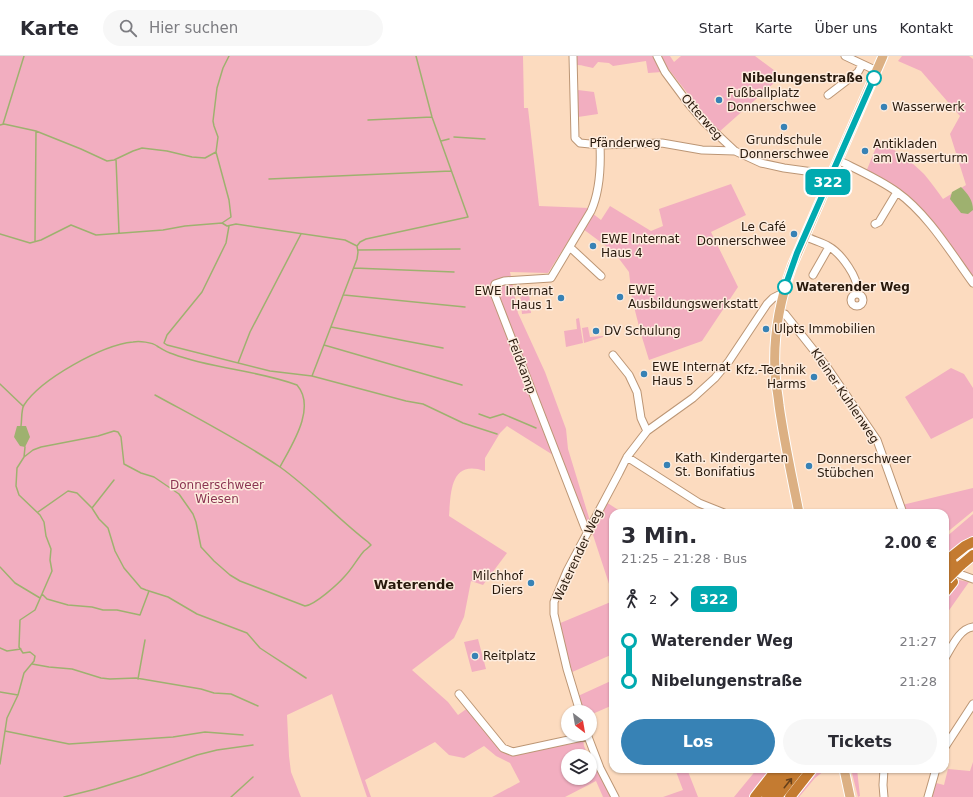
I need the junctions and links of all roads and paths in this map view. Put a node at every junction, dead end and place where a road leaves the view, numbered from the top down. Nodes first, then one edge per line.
1 (573, 56) edge
2 (657, 56) edge
3 (845, 56) edge
4 (883, 56) edge
5 (862, 65) junction
6 (876, 71) junction
7 (828, 95) dead end
8 (600, 145) junction
9 (735, 151) junction
10 (838, 160) junction
11 (830, 177) junction
12 (897, 192) junction
13 (875, 224) dead end
14 (805, 236) junction
15 (829, 247) junction
16 (569, 248) junction
17 (813, 275) dead end
18 (600, 276) dead end
19 (973, 283) edge
20 (858, 293) dead end
21 (782, 296) junction
22 (779, 312) junction
23 (613, 354) dead end
24 (647, 431) junction
25 (627, 457) junction
26 (714, 509) edge
27 (797, 509) edge
28 (901, 509) edge
29 (589, 531) junction
30 (973, 544) edge
31 (973, 555) edge
32 (973, 560) edge
33 (950, 570) edge
34 (973, 579) edge
35 (973, 627) edge
36 (949, 652) edge
37 (459, 694) dead end
38 (973, 704) edge
39 (578, 705) edge
40 (561, 741) edge
41 (589, 741) edge
42 (949, 741) edge
43 (774, 773) edge
44 (786, 773) edge
45 (796, 773) edge
46 (809, 773) edge
47 (845, 773) edge
48 (884, 773) edge
49 (935, 773) edge
50 (615, 797) edge
51 (755, 797) edge
52 (767, 797) edge
53 (777, 797) edge
54 (790, 797) edge
55 (850, 797) edge
56 (884, 797) edge
57 (928, 797) edge

1 - 8 street, Pfänderweg
2 - 9 street, Otterweg
3 - 5 street
4 - 6 main road
5 - 6 street
5 - 7 street
6 - 10 main road
8 - 9 street, Pfänderweg
8 - 16 street, Feldkamp
9 - 11 street, Otterweg
10 - 11 main road
10 - 12 street
11 - 14 main road
12 - 13 street
12 - 19 street
14 - 15 street
14 - 21 main road
15 - 17 street
15 - 20 street
16 - 18 street
16 - 29 street, Feldkamp
21 - 22 main road
21 - 24 street, Waterender Weg
22 - 27 main road
22 - 28 street, Kleiner Kuhlenweg
23 - 24 street
24 - 25 street, Waterender Weg
25 - 26 street
25 - 29 street, Waterender Weg
29 - 39 street, Waterender Weg
30 - 33 highway
31 - 33 highway
32 - 33 highway
33 - 34 street
35 - 36 street
37 - 40 street
38 - 42 street
41 - 50 street
43 - 51 highway
44 - 52 highway
53 -> 45 highway
46 - 54 highway
47 - 55 main road
48 - 56 street
49 - 57 street

